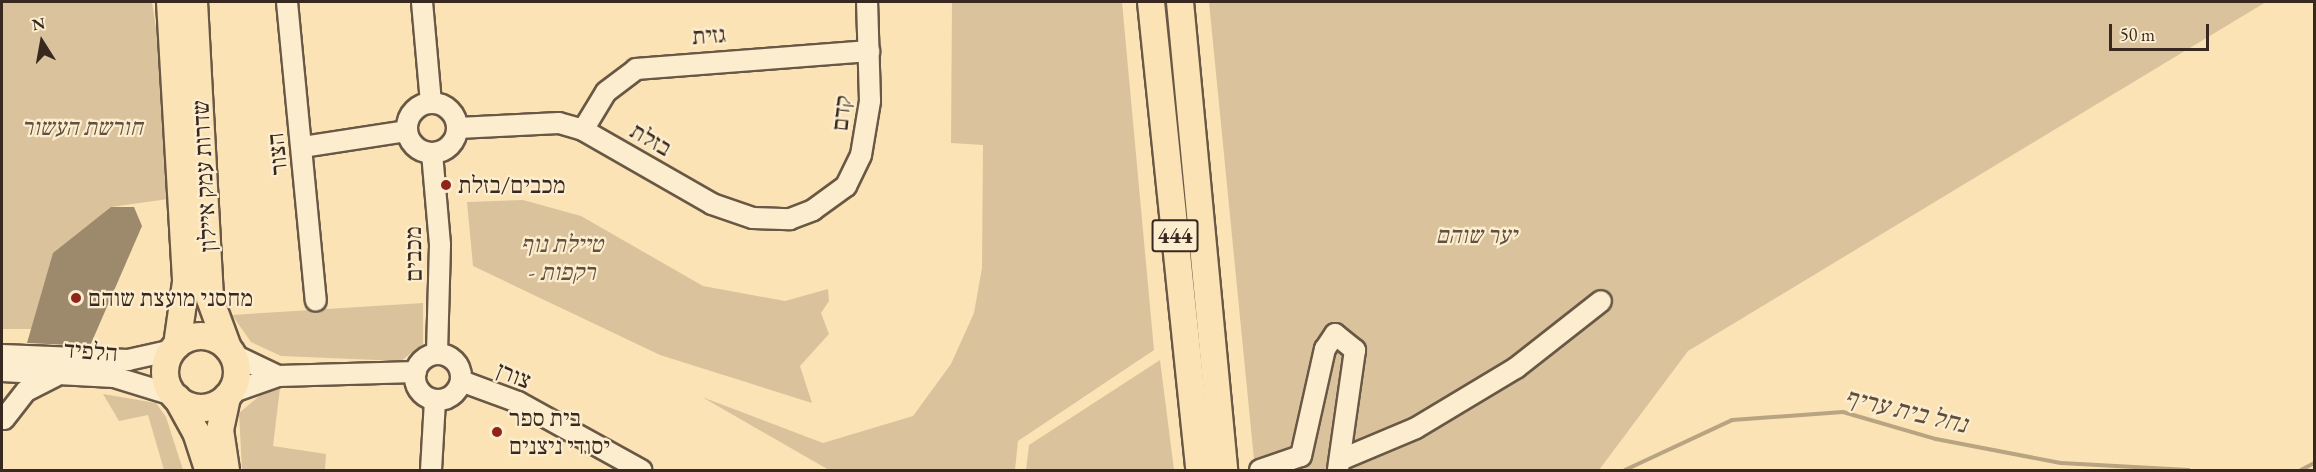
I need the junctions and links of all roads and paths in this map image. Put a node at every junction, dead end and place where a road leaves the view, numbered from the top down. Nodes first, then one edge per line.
1 (170, 2) edge
2 (194, 2) edge
3 (287, 2) edge
4 (422, 2) edge
5 (867, 2) edge
6 (1150, 2) edge
7 (1180, 2) edge
8 (868, 51) junction
9 (431, 102) junction
10 (458, 128) junction
11 (583, 130) junction
12 (406, 131) junction
13 (302, 147) junction
14 (432, 153) junction
15 (813, 210) joint
16 (316, 301) dead end
17 (1601, 301) dead end
18 (175, 348) junction
19 (230, 351) junction
20 (437, 354) junction
21 (6, 363) edge
22 (416, 372) junction
23 (65, 374) junction
24 (278, 376) junction
25 (461, 381) junction
26 (229, 395) junction
27 (175, 397) junction
28 (435, 400) junction
29 (3, 423) edge
30 (1339, 465) edge
31 (208, 471) edge
32 (226, 471) edge
33 (432, 471) edge
34 (641, 471) edge
35 (1199, 471) edge
36 (1224, 471) edge
37 (1260, 471) edge

1 - 18 main road, שדרות עמק איילון
2 - 19 main road, שדרות עמק איילון
3 - 13 street, הצור
4 - 9 street
5 - 8 street, קדם
6 - 35 main road, 444
7 - 36 main road, 444
8 - 11 street, גזית
8 - 15 street, קדם
9 - 10 street
9 - 12 street
10 - 11 street, בזלת
10 - 14 street
11 - 15 street, בזלת
12 - 13 street
12 - 14 street
13 - 16 street, הצור
14 - 20 street, מכבים
17 - 30 street
18 - 19 main road
18 - 21 street, הלפיד
18 - 27 main road
19 - 24 street
19 - 26 main road
20 - 22 street
20 - 25 street
21 - 23 street, הלפיד
21 - 29 street
22 - 24 street
22 - 28 street
23 - 27 street, הלפיד
23 - 29 street
24 - 26 street
25 - 28 street
25 - 34 street, צורן
26 - 27 main road
26 - 32 main road
27 - 31 main road
28 - 33 street
30 - 37 street

